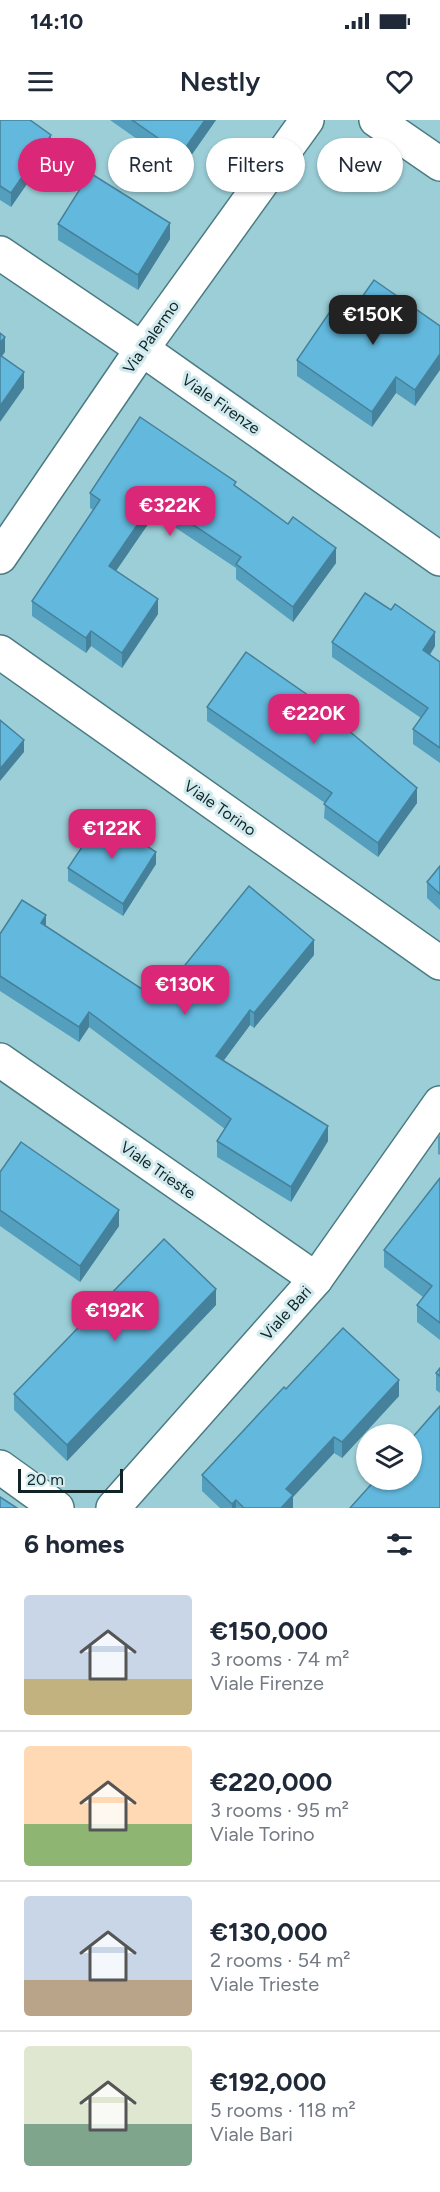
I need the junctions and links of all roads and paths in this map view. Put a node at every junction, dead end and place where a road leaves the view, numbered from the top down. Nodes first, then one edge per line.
1 (307, 120) edge
2 (376, 120) edge
3 (440, 165) edge
4 (0, 253) edge
5 (142, 349) junction
6 (0, 556) edge
7 (440, 559) edge
8 (0, 652) edge
9 (440, 963) edge
10 (0, 1060) edge
11 (440, 1103) edge
12 (316, 1279) junction
13 (0, 1467) edge
14 (57, 1508) edge
15 (113, 1508) edge

1 - 5 street, Via Palermo
2 - 3 street
4 - 5 street, Viale Firenze
5 - 6 street, Via Palermo
5 - 7 street, Viale Firenze
8 - 9 street, Viale Torino
10 - 12 street, Viale Trieste
11 - 12 street, Viale Bari
12 - 15 street, Viale Bari
13 - 14 street

